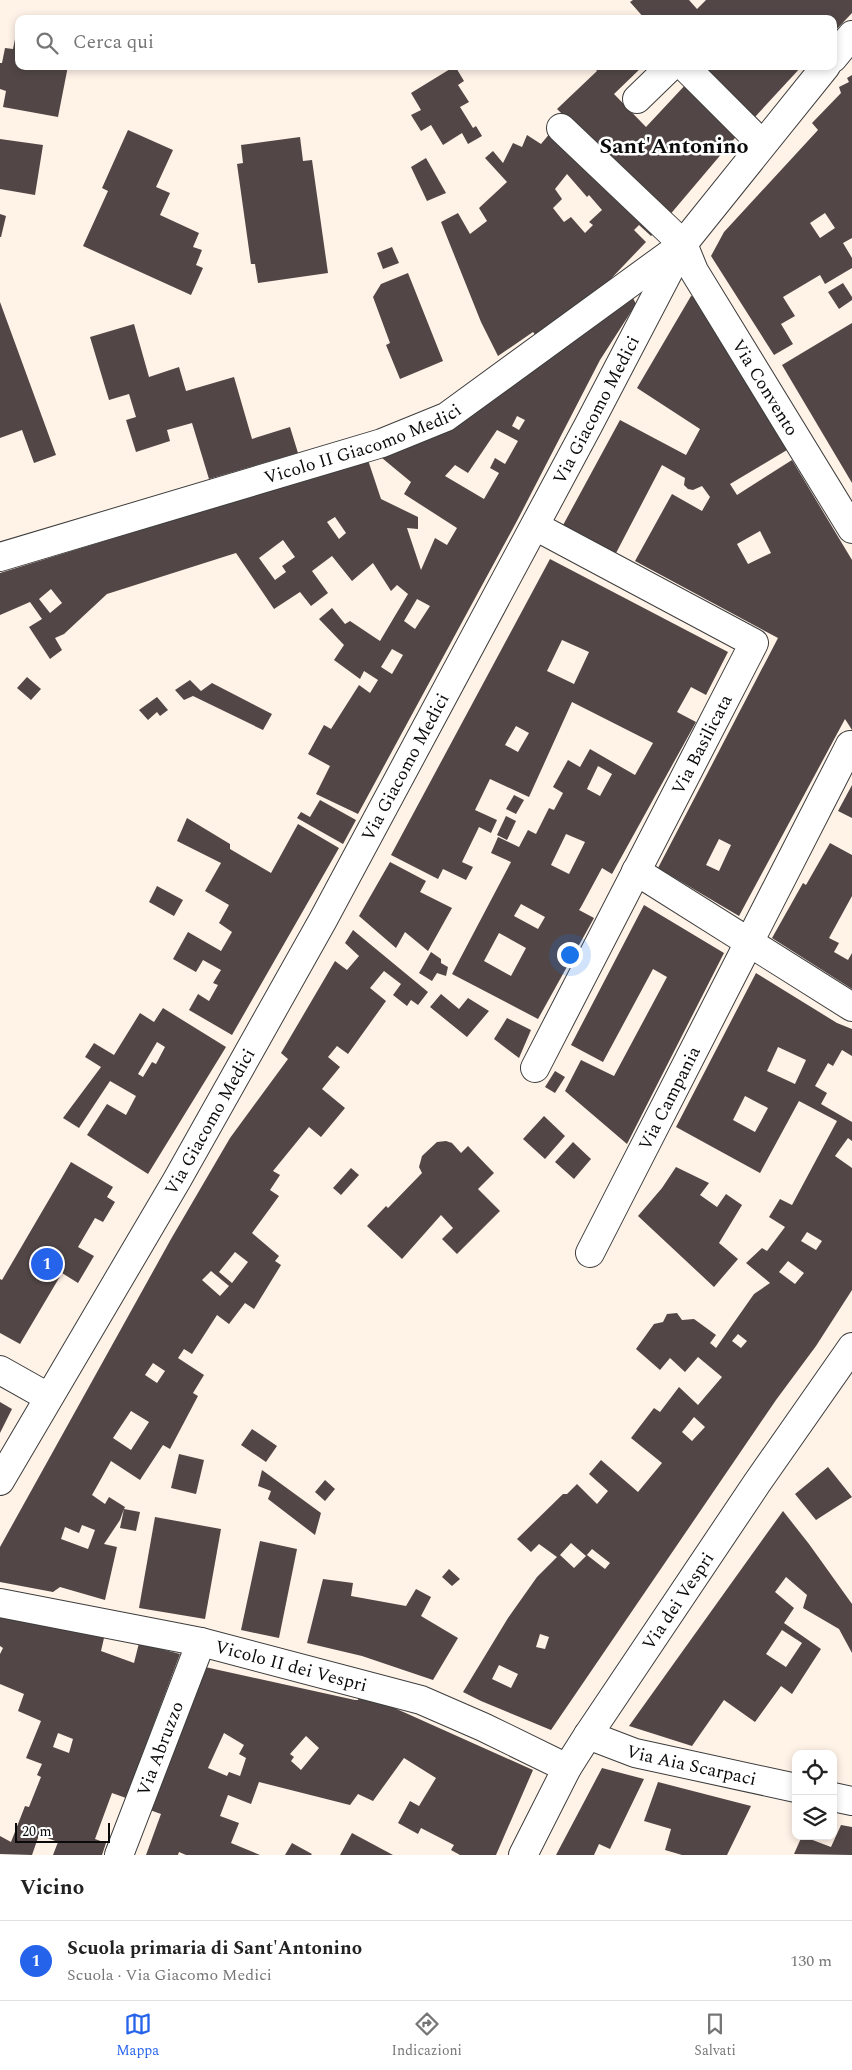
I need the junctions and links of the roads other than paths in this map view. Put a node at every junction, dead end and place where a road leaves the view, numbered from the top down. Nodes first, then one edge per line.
1 (852, 35) edge
2 (837, 53) edge
3 (667, 70) edge
4 (688, 70) edge
5 (823, 70) edge
6 (637, 99) dead end
7 (561, 128) dead end
8 (762, 144) junction
9 (683, 244) junction
10 (535, 526) junction
11 (852, 529) edge
12 (0, 557) edge
13 (850, 745) dead end
14 (636, 871) junction
15 (749, 943) junction
16 (852, 1007) edge
17 (535, 1068) dead end
18 (590, 1253) dead end
19 (850, 1354) edge
20 (0, 1370) edge
21 (48, 1397) junction
22 (0, 1481) edge
23 (0, 1603) edge
24 (201, 1642) junction
25 (588, 1736) junction
26 (568, 1768) junction
27 (792, 1787) edge
28 (837, 1798) edge
29 (852, 1801) edge
30 (119, 1855) edge
31 (523, 1855) edge

1 - 2 street
3 - 6 street
4 - 8 street
5 - 8 street, Via Giacomo Medici
7 - 9 street
8 - 9 street, Via Giacomo Medici
9 - 10 street, Via Giacomo Medici
9 - 11 street, Via Convento
9 - 12 street, Vicolo II Giacomo Medici
10 - 14 street, Via Basilicata
10 - 21 street, Via Giacomo Medici
13 - 15 street, Via Campania
14 - 15 street
14 - 17 street, Via Basilicata
15 - 16 street
15 - 18 street, Via Campania
19 - 25 street, Via dei Vespri
20 - 21 street
21 - 22 street, Via Giacomo Medici
23 - 24 street, Vicolo II dei Vespri
24 - 26 street, Vicolo II dei Vespri
24 - 30 street, Via Abruzzo
25 - 26 street, Via dei Vespri
25 - 27 street, Via Aia Scarpaci
26 - 31 street, Via dei Vespri
28 - 29 street

